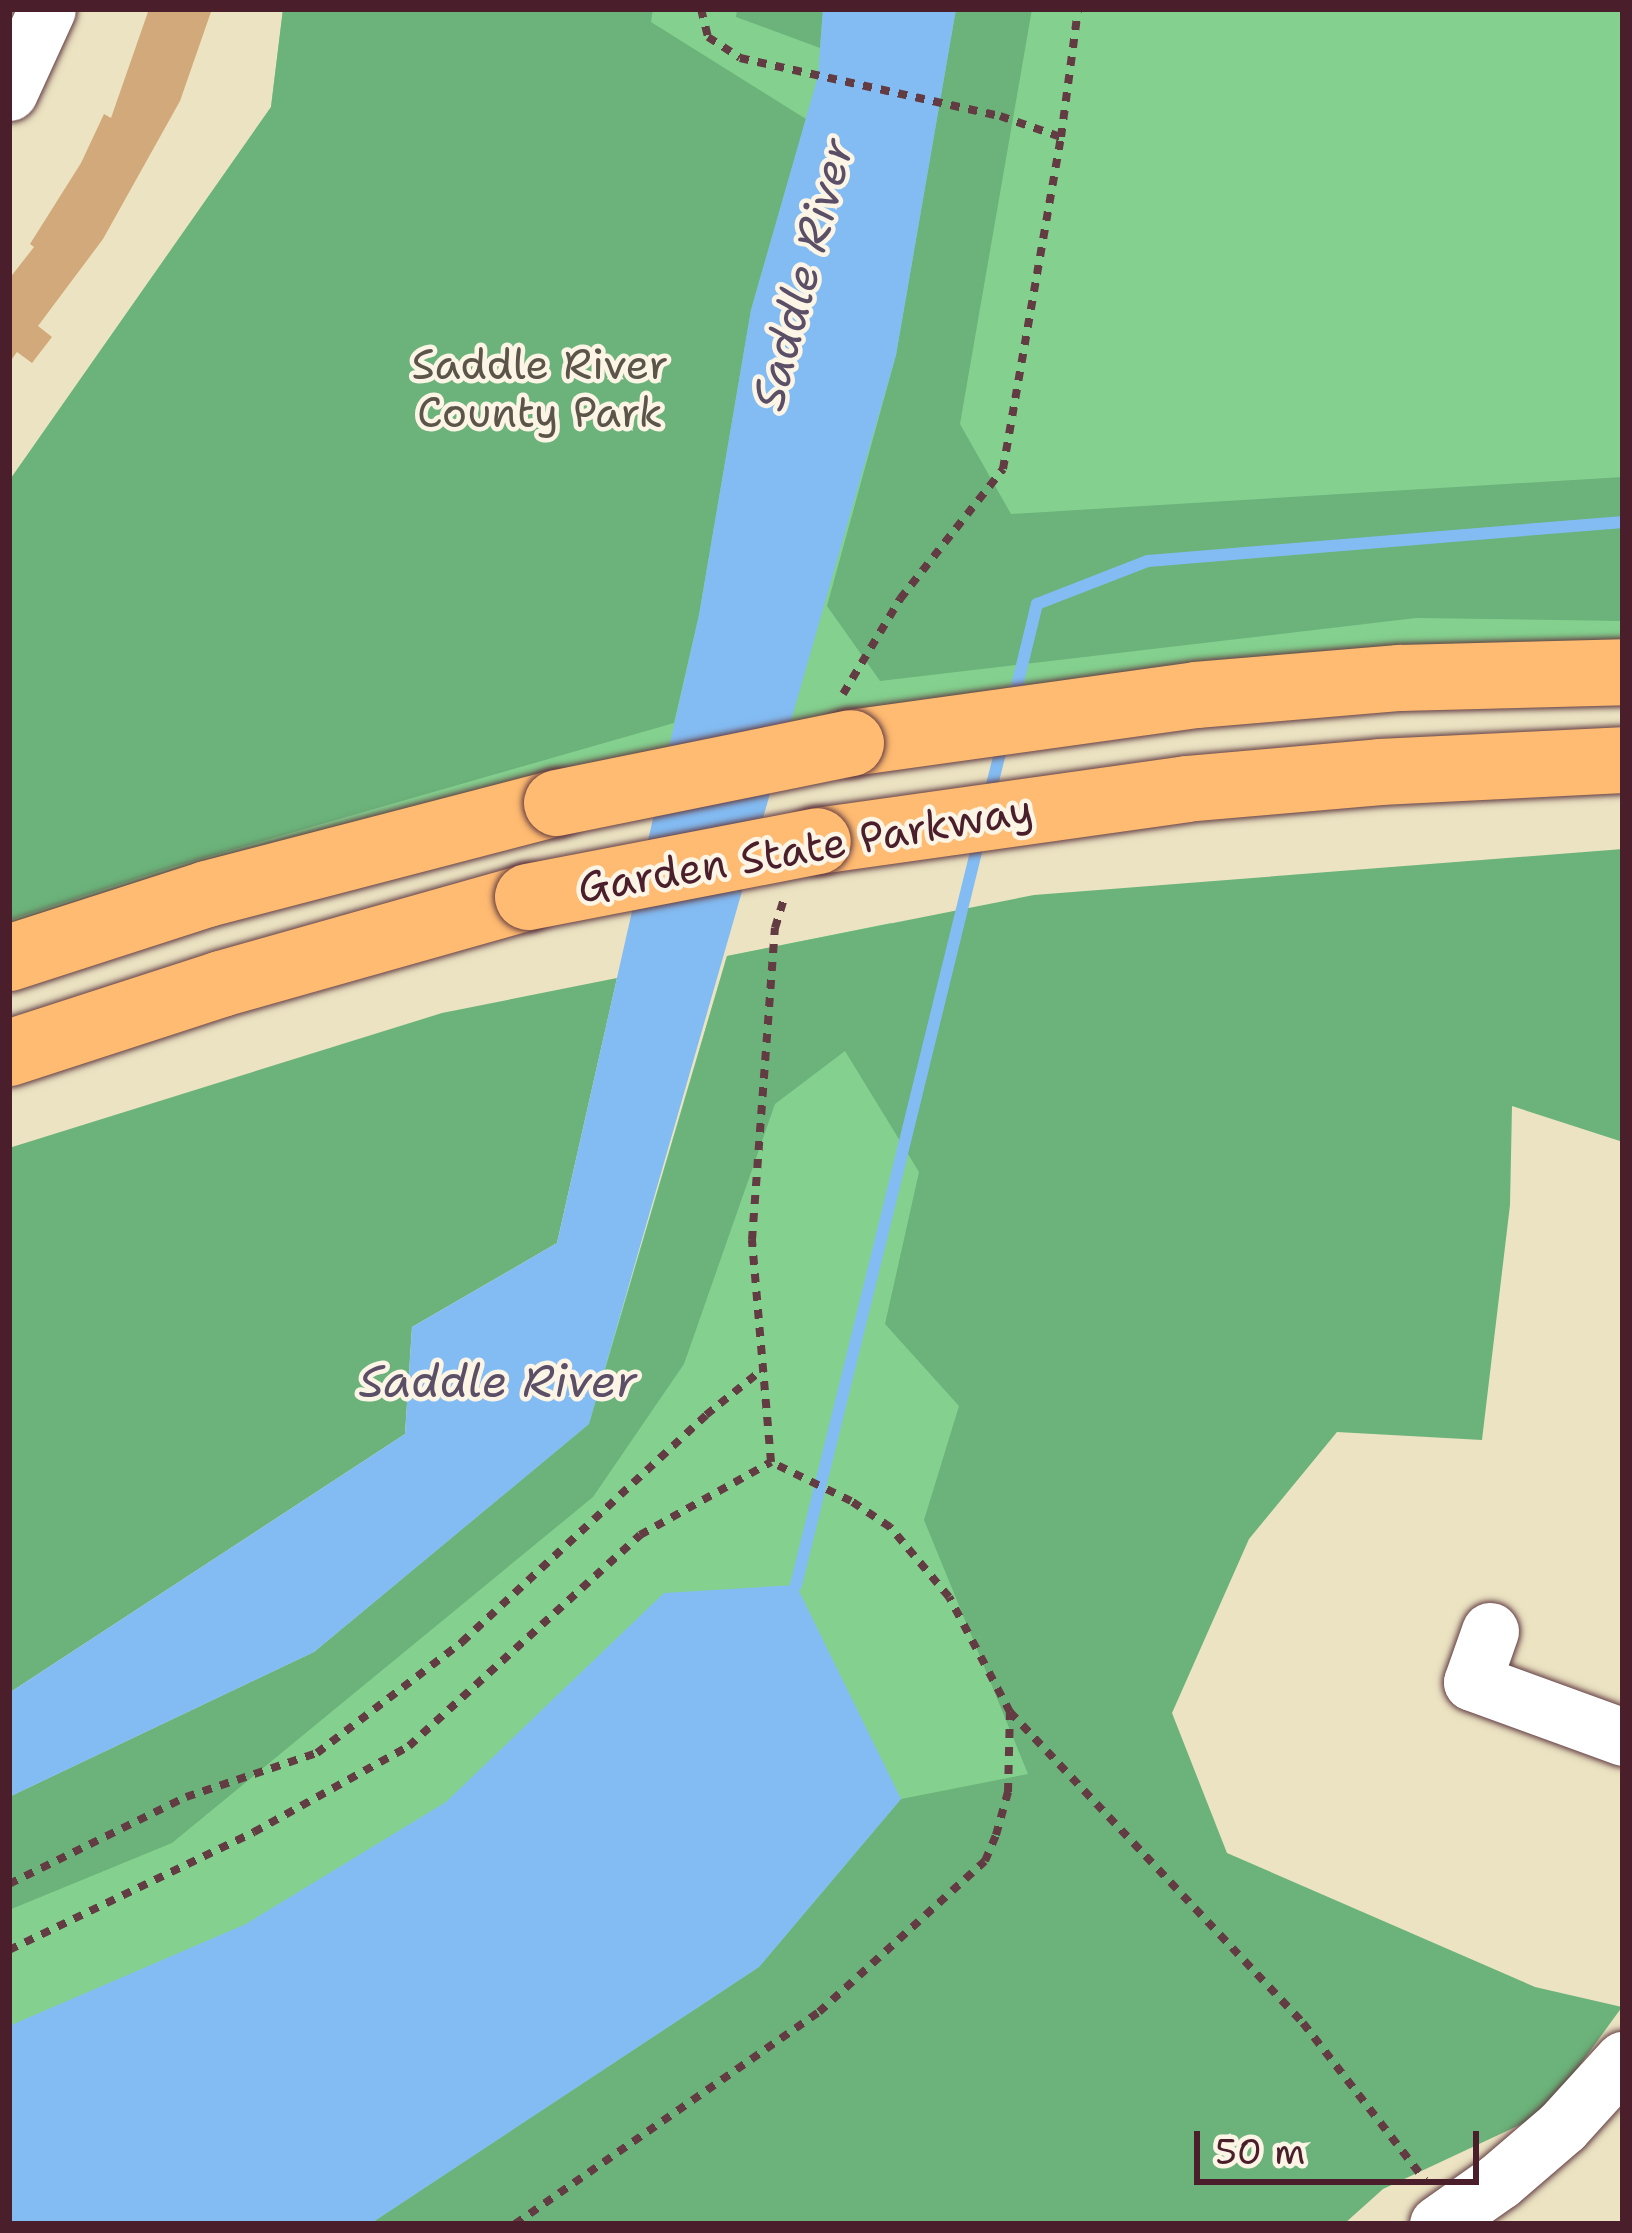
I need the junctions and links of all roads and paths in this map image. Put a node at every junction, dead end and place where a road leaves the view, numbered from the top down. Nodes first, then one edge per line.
1 (47, 9) edge
2 (700, 9) edge
3 (1078, 9) edge
4 (9, 92) edge
5 (1061, 137) junction
6 (1623, 672) edge
7 (844, 728) junction
8 (1623, 760) edge
9 (803, 863) junction
10 (9, 958) edge
11 (9, 1053) edge
12 (764, 1370) junction
13 (771, 1462) junction
14 (1490, 1631) dead end
15 (1010, 1712) junction
16 (1623, 1737) edge
17 (9, 1884) edge
18 (9, 1950) edge
19 (1623, 2060) edge
20 (1458, 2217) edge
21 (515, 2224) edge

1 - 4 street
2 - 5 path
3 - 5 path
5 - 7 path
6 - 7 highway, Garden State Parkway
7 - 10 highway, Garden State Parkway, bridge
8 - 9 highway, Garden State Parkway
9 - 11 highway, Garden State Parkway, bridge
9 - 12 path
12 - 13 path
12 - 17 path
13 - 15 path
13 - 18 path
14 - 16 street
15 - 20 path
15 - 21 path
19 - 20 street

